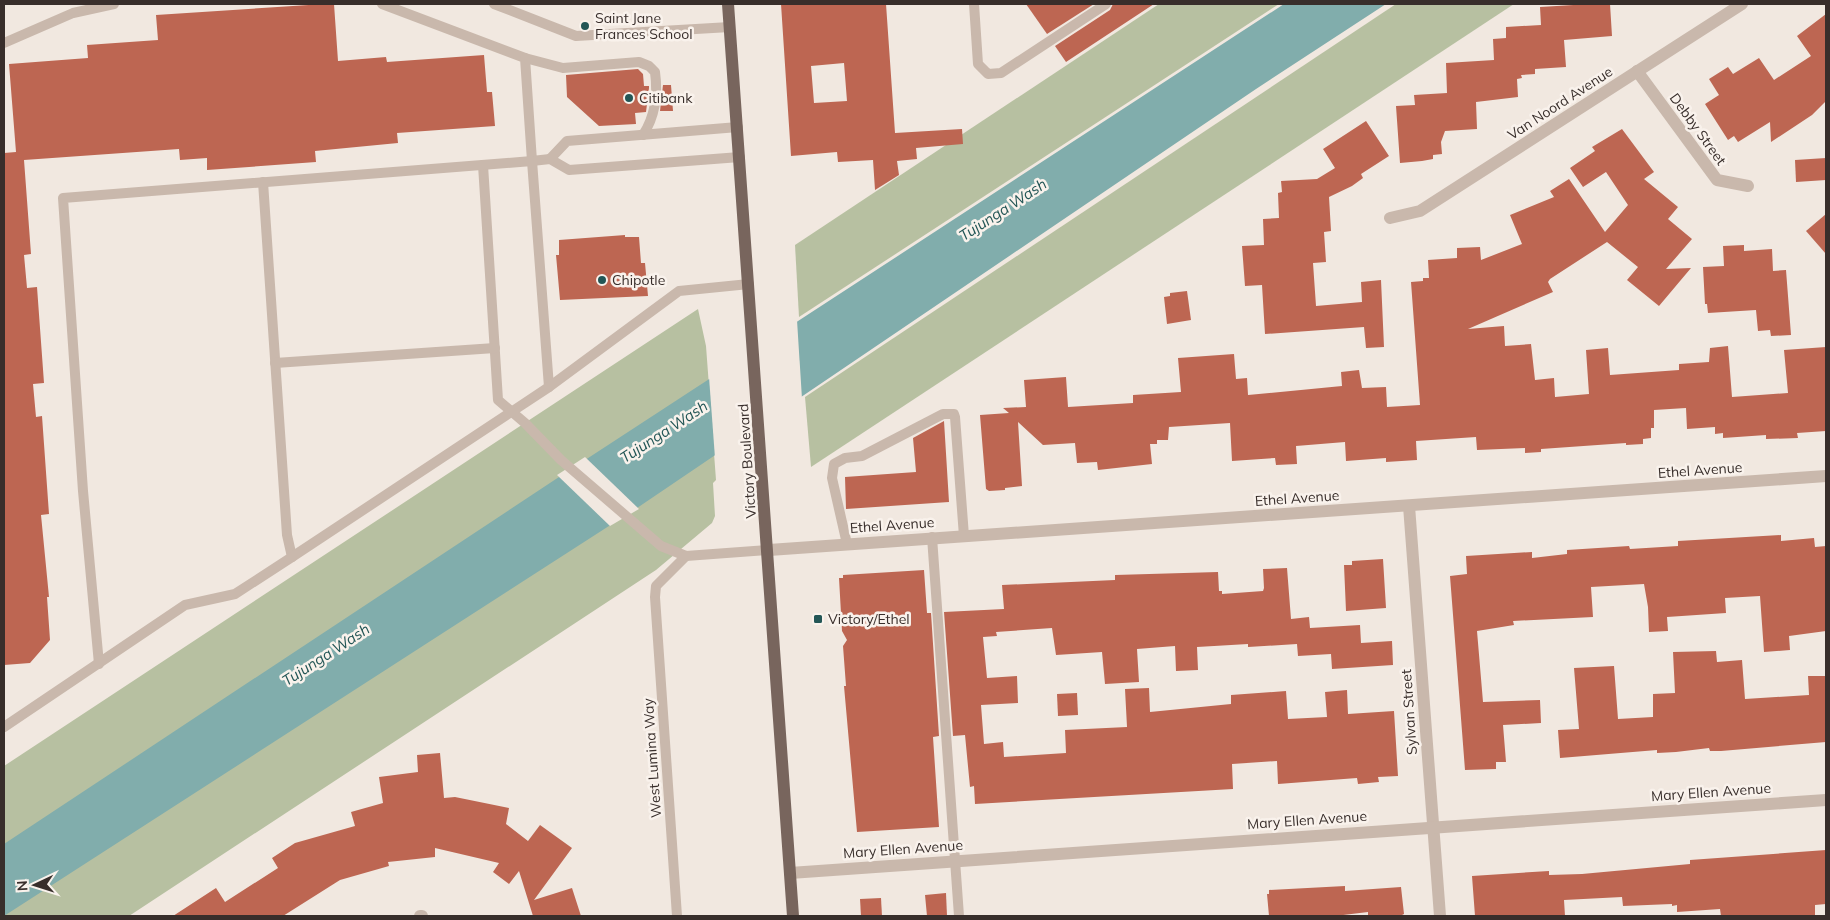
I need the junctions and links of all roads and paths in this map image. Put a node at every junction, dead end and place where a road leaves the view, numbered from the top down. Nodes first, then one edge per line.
1 (114, 4) edge
2 (382, 4) edge
3 (494, 4) edge
4 (728, 4) edge
5 (974, 4) edge
6 (1106, 4) edge
7 (1742, 4) edge
8 (730, 27) junction
9 (4, 43) edge
10 (525, 58) junction
11 (1637, 71) junction
12 (738, 127) junction
13 (643, 135) junction
14 (740, 157) junction
15 (550, 159) junction
16 (532, 160) junction
17 (482, 165) junction
18 (263, 182) junction
19 (1748, 186) dead end
20 (1390, 218) dead end
21 (749, 284) junction
22 (495, 348) junction
23 (275, 364) junction
24 (549, 387) junction
25 (512, 411) junction
26 (1826, 476) edge
27 (1409, 506) junction
28 (964, 536) junction
29 (932, 538) junction
30 (847, 544) junction
31 (769, 550) junction
32 (686, 556) junction
33 (292, 557) junction
34 (99, 664) junction
35 (4, 727) edge
36 (1826, 800) edge
37 (1433, 826) junction
38 (956, 860) junction
39 (790, 873) junction
40 (677, 916) edge
41 (793, 916) edge
42 (959, 916) edge
43 (1440, 916) edge

1 - 9 lane
2 - 10 lane
3 - 8 lane
4 - 8 main road, Victory Boulevard
5 - 6 lane
7 - 11 street, Van Noord Avenue
8 - 12 main road, Victory Boulevard
10 - 13 lane
10 - 16 lane
11 - 19 street, Debby Street
11 - 20 street, Van Noord Avenue
12 - 13 lane
12 - 14 main road, Victory Boulevard
13 - 15 lane
14 - 15 lane
14 - 21 main road, Victory Boulevard
15 - 16 lane
16 - 17 lane
16 - 24 lane
17 - 18 lane
17 - 22 lane
18 - 23 lane
18 - 34 lane
21 - 24 lane
21 - 31 main road, Victory Boulevard
22 - 23 lane
22 - 25 lane
23 - 33 lane
24 - 25 lane
25 - 32 lane
25 - 33 lane
26 - 27 street, Ethel Avenue
27 - 28 street, Ethel Avenue
27 - 37 street, Sylvan Street
28 - 29 street, Ethel Avenue
28 - 30 lane
29 - 30 street, Ethel Avenue
29 - 38 lane
30 - 31 street, Ethel Avenue
31 - 32 lane
31 - 39 main road, Victory Boulevard
32 - 40 lane, West Lumina Way
33 - 34 lane
34 - 35 lane
36 - 37 street, Mary Ellen Avenue
37 - 38 street, Mary Ellen Avenue
37 - 43 street, Sylvan Street
38 - 39 street, Mary Ellen Avenue
38 - 42 lane
39 - 41 main road, Victory Boulevard

